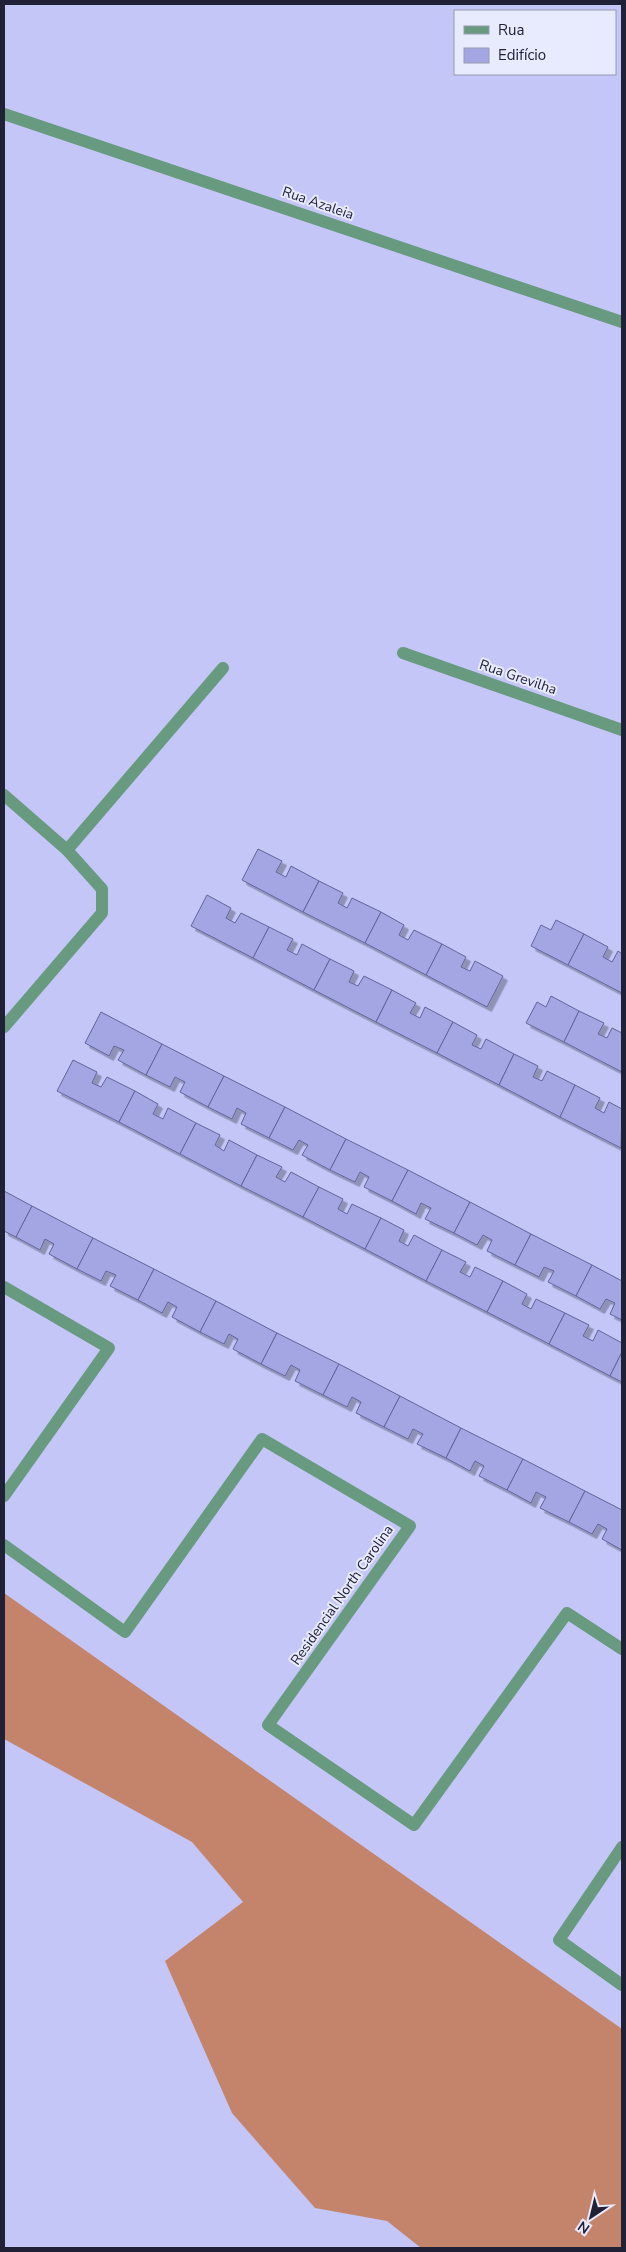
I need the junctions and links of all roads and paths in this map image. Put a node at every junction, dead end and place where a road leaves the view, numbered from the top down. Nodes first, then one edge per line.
1 (4, 114) edge
2 (622, 322) edge
3 (403, 653) dead end
4 (223, 668) dead end
5 (622, 730) edge
6 (4, 795) edge
7 (67, 850) junction
8 (4, 1027) edge
9 (4, 1287) edge
10 (4, 1496) edge
11 (4, 1545) edge
12 (622, 1649) edge
13 (622, 1847) edge
14 (622, 1985) edge

1 - 2 street, Rua Azaleia
3 - 5 street, Rua Grevilha
4 - 7 street
6 - 7 street
7 - 8 street
9 - 10 street
11 - 12 street, Residencial North Carolina
13 - 14 street

